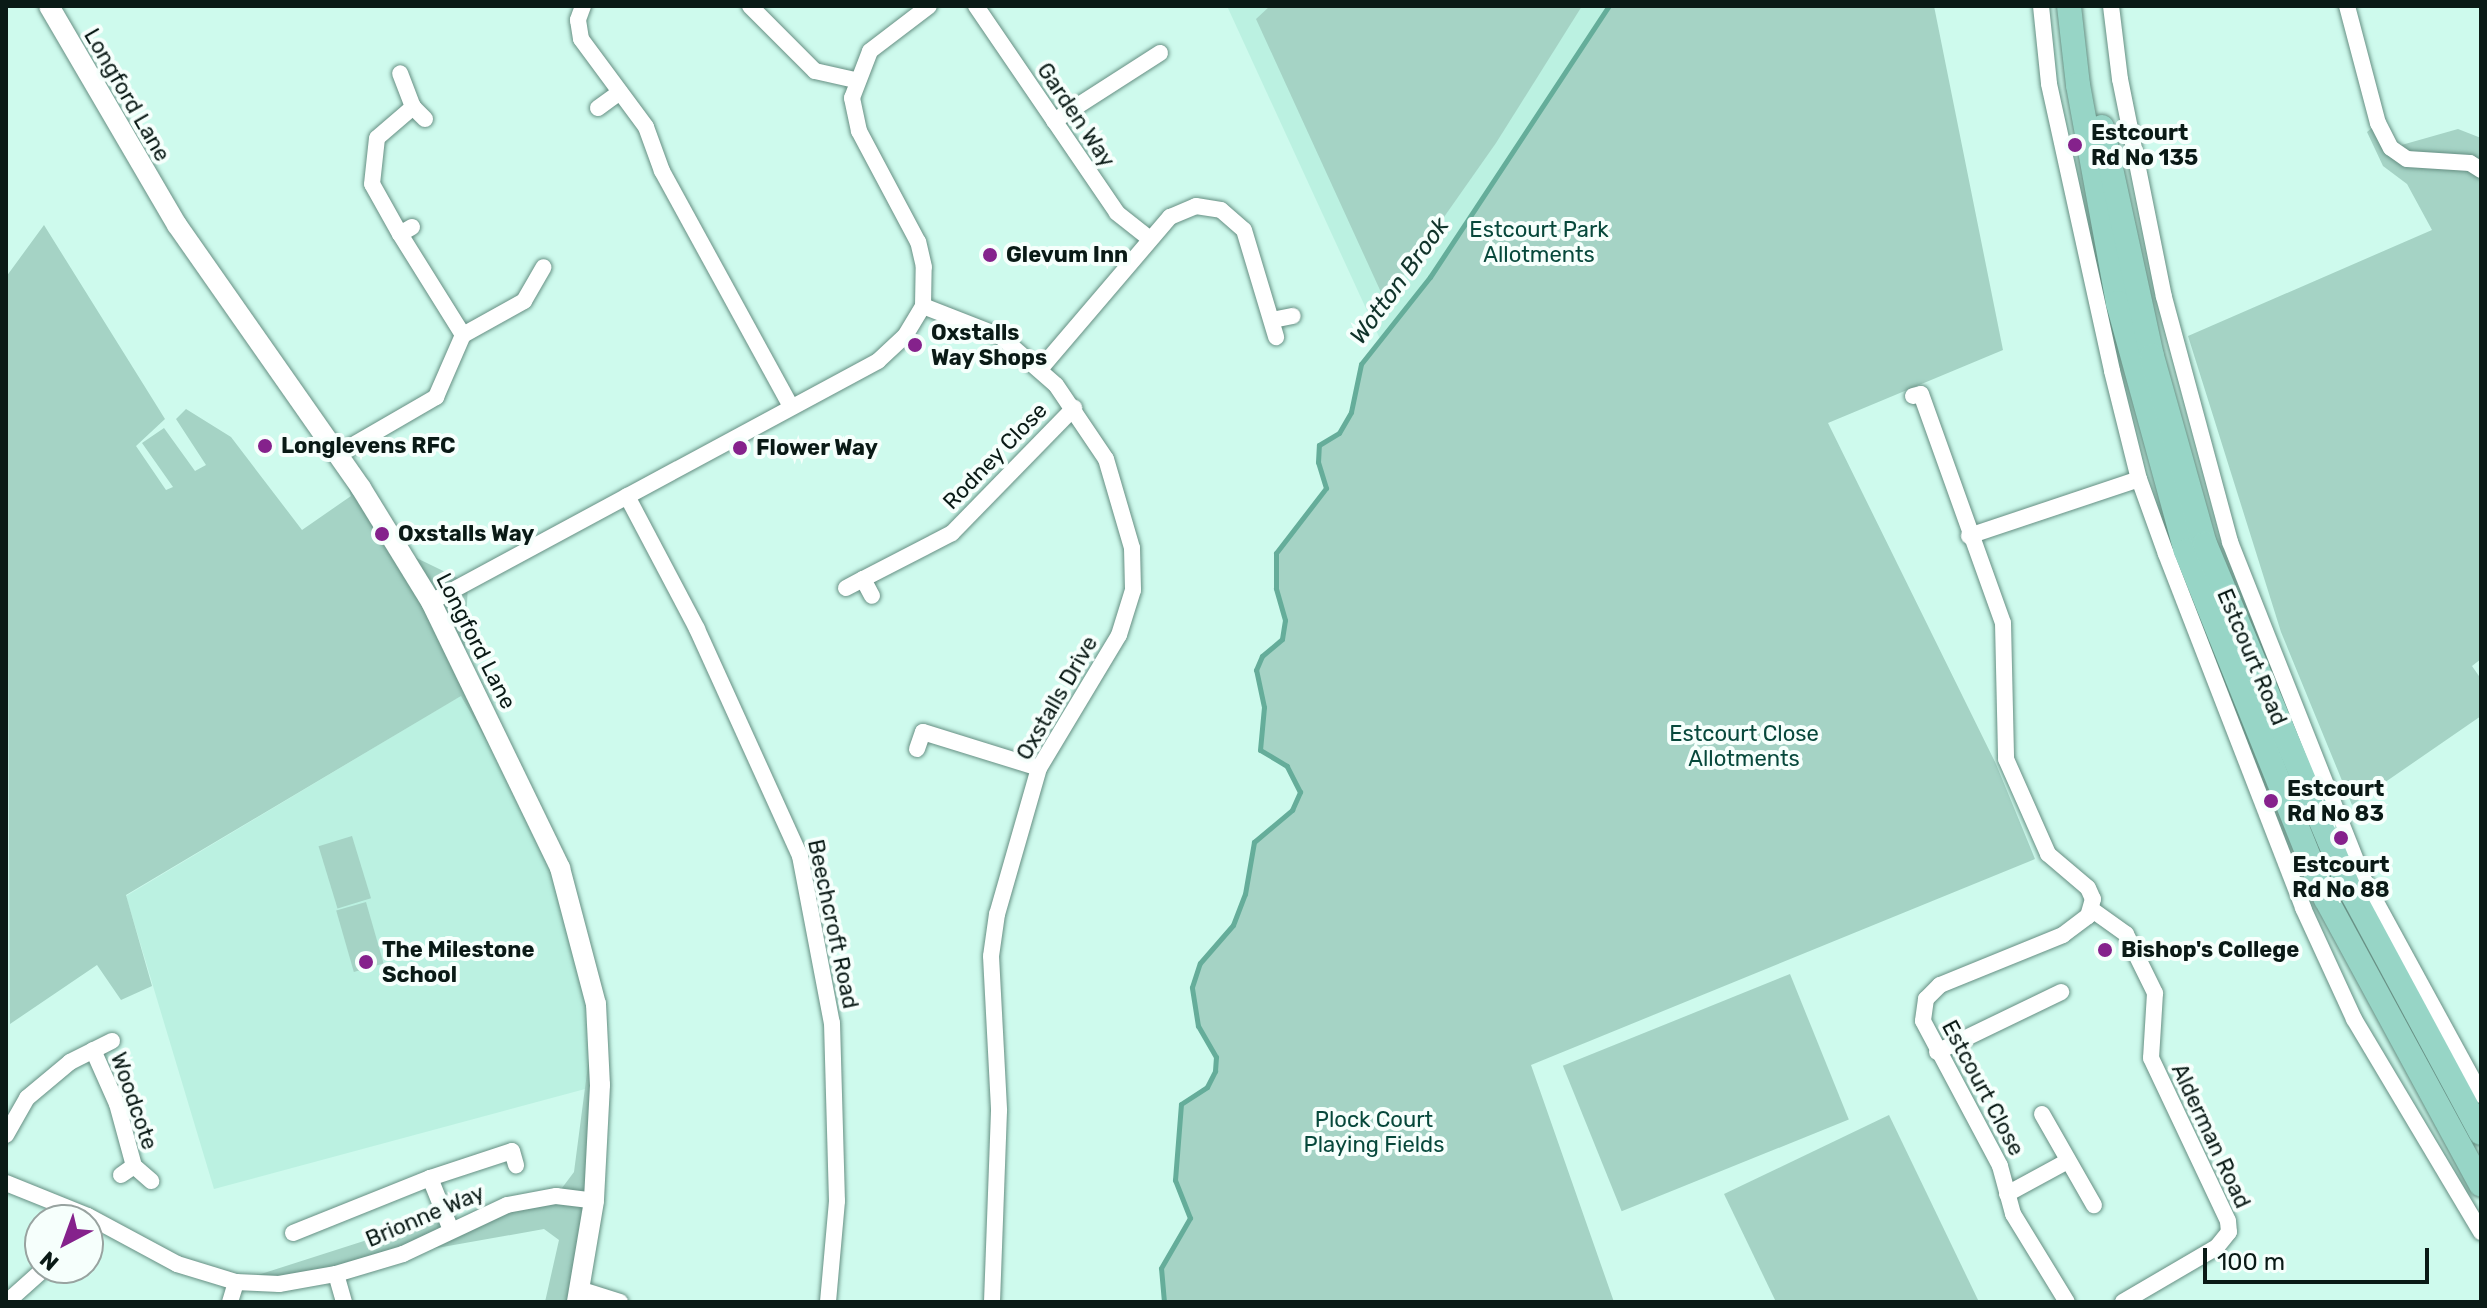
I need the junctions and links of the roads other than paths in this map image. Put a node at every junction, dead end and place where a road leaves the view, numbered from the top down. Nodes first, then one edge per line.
1 (49, 6) edge
2 (583, 6) edge
3 (750, 6) edge
4 (929, 6) edge
5 (976, 6) edge
6 (2041, 6) edge
7 (2069, 6) edge
8 (2085, 6) edge
9 (2111, 6) edge
10 (2347, 6) edge
11 (1160, 53) dead end
12 (400, 73) dead end
13 (855, 80) junction
14 (620, 92) junction
15 (598, 108) dead end
16 (1054, 121) junction
17 (2481, 170) edge
18 (1150, 239) junction
19 (544, 267) dead end
20 (2164, 297) junction
21 (2139, 300) junction
22 (923, 306) junction
23 (1293, 316) dead end
24 (1272, 320) junction
25 (463, 335) junction
26 (1276, 337) dead end
27 (2123, 367) junction
28 (1041, 368) junction
29 (1920, 394) dead end
30 (791, 407) junction
31 (1074, 408) junction
32 (336, 455) junction
33 (2139, 479) junction
34 (627, 496) junction
35 (1969, 536) junction
36 (2176, 553) junction
37 (863, 579) junction
38 (846, 588) dead end
39 (872, 596) dead end
40 (431, 602) junction
41 (917, 749) dead end
42 (1039, 768) junction
43 (2091, 909) junction
44 (2061, 992) dead end
45 (2413, 996) junction
46 (112, 1041) dead end
47 (93, 1050) junction
48 (1937, 1052) junction
49 (2481, 1095) edge
50 (2042, 1114) dead end
51 (2481, 1133) edge
52 (6, 1135) edge
53 (512, 1150) dead end
54 (2066, 1162) junction
55 (430, 1178) junction
56 (151, 1181) dead end
57 (6, 1183) edge
58 (2481, 1185) edge
59 (2007, 1194) junction
60 (594, 1201) junction
61 (55, 1204) edge
62 (2094, 1205) dead end
63 (104, 1227) edge
64 (451, 1230) junction
65 (2481, 1232) edge
66 (293, 1233) dead end
67 (336, 1274) junction
68 (236, 1282) junction
69 (27, 1284) edge
70 (578, 1296) edge
71 (7, 1302) edge
72 (230, 1302) edge
73 (344, 1302) edge
74 (620, 1302) edge
75 (828, 1302) edge
76 (992, 1302) edge
77 (2067, 1302) edge
78 (2123, 1302) edge

1 - 32 street, Longford Lane
2 - 14 street
3 - 13 street
4 - 13 street
5 - 16 street, Garden Way
6 - 27 street, Estcourt Road
7 - 27 main road, Estcourt Road
8 - 21 main road, Estcourt Road
9 - 20 street, Estcourt Road
10 - 17 street
11 - 16 street
12 - 25 street
13 - 22 street
14 - 15 street
14 - 30 street
16 - 18 street, Garden Way
18 - 24 street
18 - 28 street
19 - 25 street
20 - 21 street
20 - 45 street, Estcourt Road
21 - 45 main road, Estcourt Road
22 - 28 street, Oxstalls Drive
22 - 30 street
23 - 24 street
24 - 26 street
25 - 32 street
27 - 33 street, Estcourt Road
27 - 36 main road, Estcourt Road
28 - 31 street, Oxstalls Drive
29 - 35 street
30 - 34 street
31 - 37 street, Rodney Close
31 - 42 street, Oxstalls Drive
32 - 40 street, Longford Lane
33 - 35 street
33 - 36 street, Estcourt Road
34 - 40 street
34 - 75 street, Beechcroft Road
35 - 43 street
36 - 58 main road, Estcourt Road
36 - 65 street, Estcourt Road
37 - 38 street, Rodney Close
37 - 39 street
40 - 60 street, Longford Lane
41 - 42 street
42 - 76 street, Oxstalls Drive
43 - 48 street, Estcourt Close
43 - 78 street, Alderman Road
44 - 48 street
45 - 49 street, Estcourt Road
45 - 51 main road, Estcourt Road
46 - 47 street
47 - 52 street
47 - 56 street, Woodcote
48 - 59 street, Estcourt Close
50 - 54 street
53 - 55 street
54 - 59 street
54 - 62 street
55 - 64 street
55 - 66 street
57 - 61 street, Brionne Way
59 - 77 street, Estcourt Close
60 - 64 street, Brionne Way
60 - 70 street, Longford Lane
63 - 68 street, Brionne Way
64 - 67 street, Brionne Way
67 - 68 street, Brionne Way
67 - 73 street
68 - 72 street
69 - 71 street
70 - 74 street, Longford Lane

